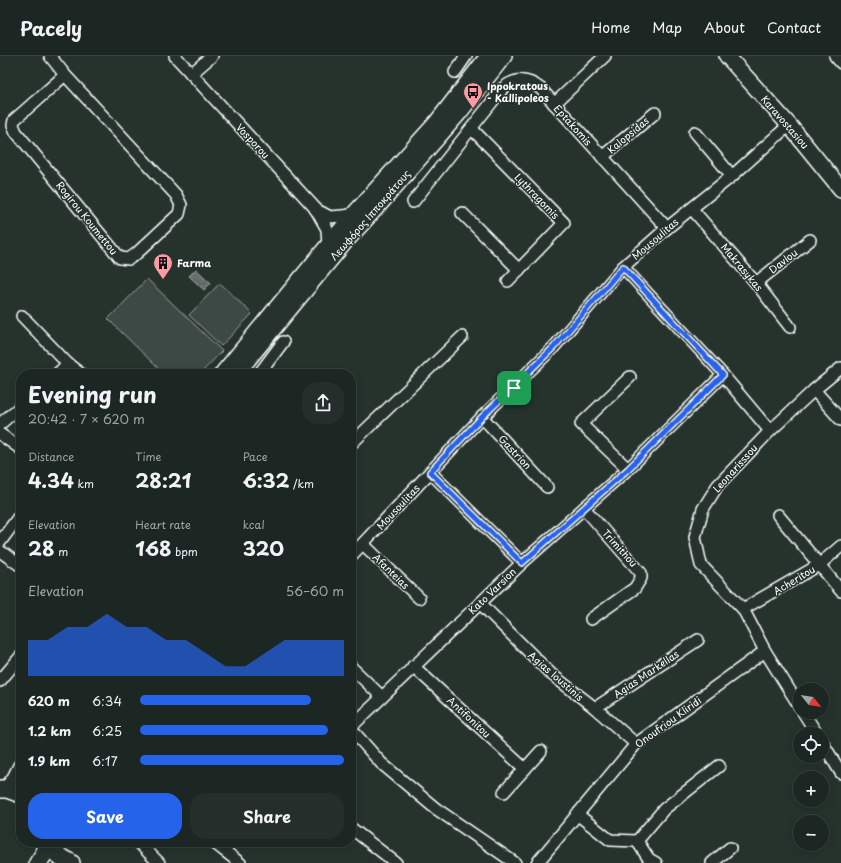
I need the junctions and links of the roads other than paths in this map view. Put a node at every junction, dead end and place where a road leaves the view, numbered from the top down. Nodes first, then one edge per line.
1 (50, 56) edge
2 (174, 56) edge
3 (212, 56) edge
4 (466, 56) edge
5 (488, 56) edge
6 (504, 56) edge
7 (605, 56) edge
8 (727, 56) edge
9 (835, 56) edge
10 (841, 63) edge
11 (454, 72) dead end
12 (191, 74) junction
13 (65, 75) junction
14 (554, 104) junction
15 (655, 113) dead end
16 (789, 125) junction
17 (472, 129) junction
18 (695, 132) dead end
19 (602, 157) junction
20 (732, 176) junction
21 (841, 189) edge
22 (413, 202) dead end
23 (315, 208) junction
24 (692, 209) junction
25 (462, 213) dead end
26 (353, 215) junction
27 (667, 228) junction
28 (810, 240) dead end
29 (328, 246) junction
30 (623, 267) junction
31 (519, 270) junction
32 (508, 281) dead end
33 (756, 282) junction
34 (22, 316) dead end
35 (790, 327) dead end
36 (462, 337) dead end
37 (283, 342) dead end
38 (68, 364) junction
39 (841, 368) edge
40 (63, 369) edge
41 (74, 369) edge
42 (226, 369) edge
43 (243, 369) edge
44 (264, 369) edge
45 (723, 375) junction
46 (630, 376) dead end
47 (814, 390) junction
48 (16, 410) edge
49 (482, 417) junction
50 (841, 420) edge
51 (0, 424) edge
52 (770, 431) junction
53 (0, 434) edge
54 (356, 439) edge
55 (16, 445) edge
56 (628, 469) junction
57 (430, 472) junction
58 (547, 487) dead end
59 (584, 508) junction
60 (778, 515) dead end
61 (16, 520) edge
62 (0, 542) edge
63 (363, 544) junction
64 (841, 546) edge
65 (0, 551) edge
66 (356, 551) edge
67 (16, 562) edge
68 (522, 563) junction
69 (819, 565) junction
70 (841, 591) edge
71 (420, 598) dead end
72 (480, 604) junction
73 (744, 609) junction
74 (591, 619) dead end
75 (698, 640) dead end
76 (765, 650) junction
77 (16, 662) edge
78 (413, 666) junction
79 (356, 672) edge
80 (0, 681) edge
81 (793, 696) edge
82 (382, 697) junction
83 (594, 708) junction
84 (356, 723) edge
85 (356, 734) edge
86 (636, 744) junction
87 (541, 751) dead end
88 (829, 753) edge
89 (719, 766) dead end
90 (525, 769) junction
91 (841, 772) edge
92 (16, 776) edge
93 (9, 791) edge
94 (504, 792) dead end
95 (576, 814) junction
96 (356, 832) edge
97 (637, 841) junction
98 (45, 847) edge
99 (52, 847) edge
100 (143, 847) edge
101 (219, 847) edge
102 (730, 848) dead end
103 (66, 860) edge
104 (38, 863) edge
105 (159, 863) edge
106 (240, 863) edge
107 (396, 863) edge
108 (515, 863) edge
109 (538, 863) edge
110 (656, 863) edge
111 (712, 863) edge

1 - 13 street, Rogirou Koumettou
2 - 12 street, Vosporou
3 - 12 street
4 - 11 street
5 - 26 main road, Λεωφόρος Ιπποκράτους
6 - 43 main road, Λεωφόρος Ιπποκράτους
7 - 14 street
8 - 16 main road, Karavostasiou
9 - 10 street
12 - 23 street, Vosporou
13 - 13 street, Rogirou Koumettou
14 - 17 street, Eptakomis
14 - 19 street, Eptakomis
15 - 19 street, Kalopsidas
16 - 20 street, Mousoulitas
16 - 21 main road, Karavostasiou
17 - 22 street, Eptakomis
17 - 31 street, Lythragomis
18 - 20 street
19 - 27 street, Eptakomis
20 - 24 street, Mousoulitas
23 - 26 street
23 - 29 street
24 - 27 street, Mousoulitas
24 - 33 street, Makrasykas
25 - 31 street
26 - 29 main road, Λεωφόρος Ιπποκράτους
27 - 30 street, Mousoulitas
28 - 33 street, Davlou
29 - 42 main road, Λεωφόρος Ιπποκράτους
30 - 45 street
30 - 49 street, Mousoulitas
31 - 32 street, Lythragomis
33 - 35 street, Makrasykas
34 - 38 street
36 - 54 street
37 - 44 street
38 - 40 street
38 - 41 street
39 - 47 street, Leonarisssou
45 - 52 street
45 - 56 street, Kato Varsion
46 - 56 street
47 - 50 street
47 - 52 street, Leonarisssou
48 - 51 street
49 - 57 street, Mousoulitas
49 - 58 street, Gastrion
52 - 73 street, Leonarisssou
53 - 55 street
56 - 59 street, Kato Varsion
57 - 63 street, Mousoulitas
57 - 68 street
59 - 68 street, Kato Varsion
59 - 74 street, Trimithou
60 - 69 street
61 - 62 street
63 - 66 street, Mousoulitas
63 - 71 street, Afanteias
64 - 69 street, Acheritou
65 - 67 street
68 - 72 street, Kato Varsion
69 - 70 street
69 - 73 street, Acheritou
72 - 78 street, Kato Varsion
72 - 83 street, Agias Ioustinis
73 - 76 street, Leonarisssou
75 - 83 street, Agias Markellas
76 - 81 street, Leonarisssou
76 - 86 street, Onoufriou Kliridi
77 - 80 street
78 - 82 street, Kato Varsion
78 - 90 street, Antifonitou
79 - 82 street
82 - 84 street, Kato Varsion
83 - 86 street, Agias Ioustinis
85 - 108 street
86 - 95 street, Onoufriou Kliridi
87 - 90 street
88 - 91 street
89 - 97 street
90 - 94 street
92 - 93 main road
95 - 97 street
95 - 109 street, Onoufriou Kliridi
96 - 107 street
97 - 110 street
98 - 104 main road
99 - 103 main road
100 - 105 street
101 - 106 street
102 - 111 street

